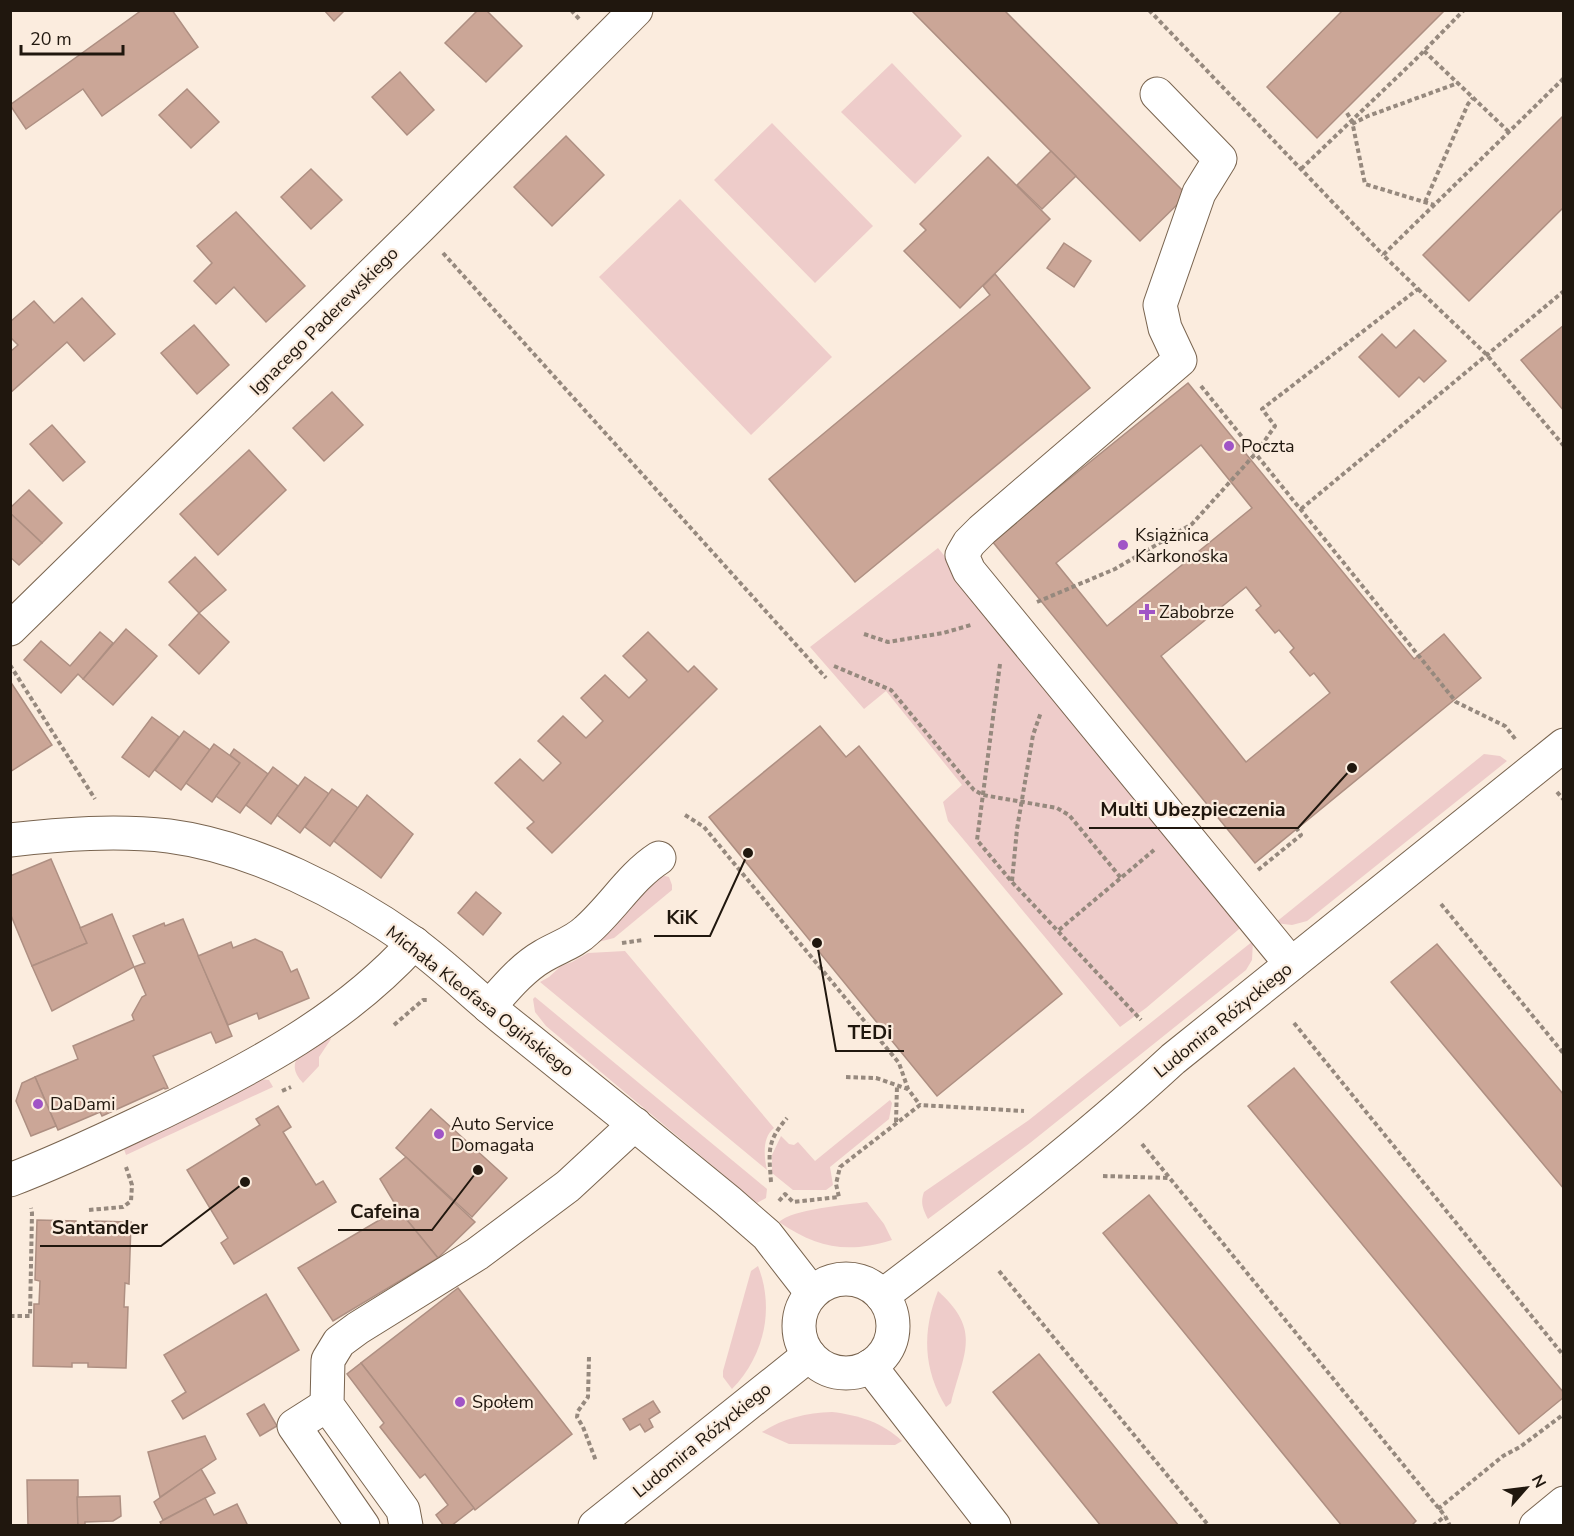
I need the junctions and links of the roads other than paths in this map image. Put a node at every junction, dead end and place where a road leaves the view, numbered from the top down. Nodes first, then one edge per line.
1 (636, 10) edge
2 (1157, 94) dead end
3 (10, 629) edge
4 (1563, 745) edge
5 (10, 840) edge
6 (659, 858) dead end
7 (414, 943) junction
8 (1291, 964) junction
9 (489, 1006) junction
10 (635, 1124) junction
11 (15, 1178) edge
12 (812, 1293) junction
13 (882, 1296) junction
14 (809, 1355) junction
15 (870, 1366) junction
16 (327, 1405) junction
17 (1563, 1503) edge
18 (363, 1526) edge
19 (406, 1526) edge
20 (595, 1526) edge
21 (994, 1526) edge
22 (1536, 1526) edge

1 - 3 street, Ignacego Paderewskiego
2 - 8 street
4 - 8 street, Ludomira Różyckiego
5 - 7 street, Michała Kleofasa Ogińskiego
6 - 9 street
7 - 9 street, Michała Kleofasa Ogińskiego
7 - 11 street
8 - 13 street, Ludomira Różyckiego
9 - 10 street, Michała Kleofasa Ogińskiego
10 - 12 street, Michała Kleofasa Ogińskiego
10 - 16 street
12 - 13 street
12 - 14 street
13 - 15 street
14 - 15 street
14 - 20 street, Ludomira Różyckiego
15 - 21 street
16 - 18 street
16 - 19 street
17 - 22 street

